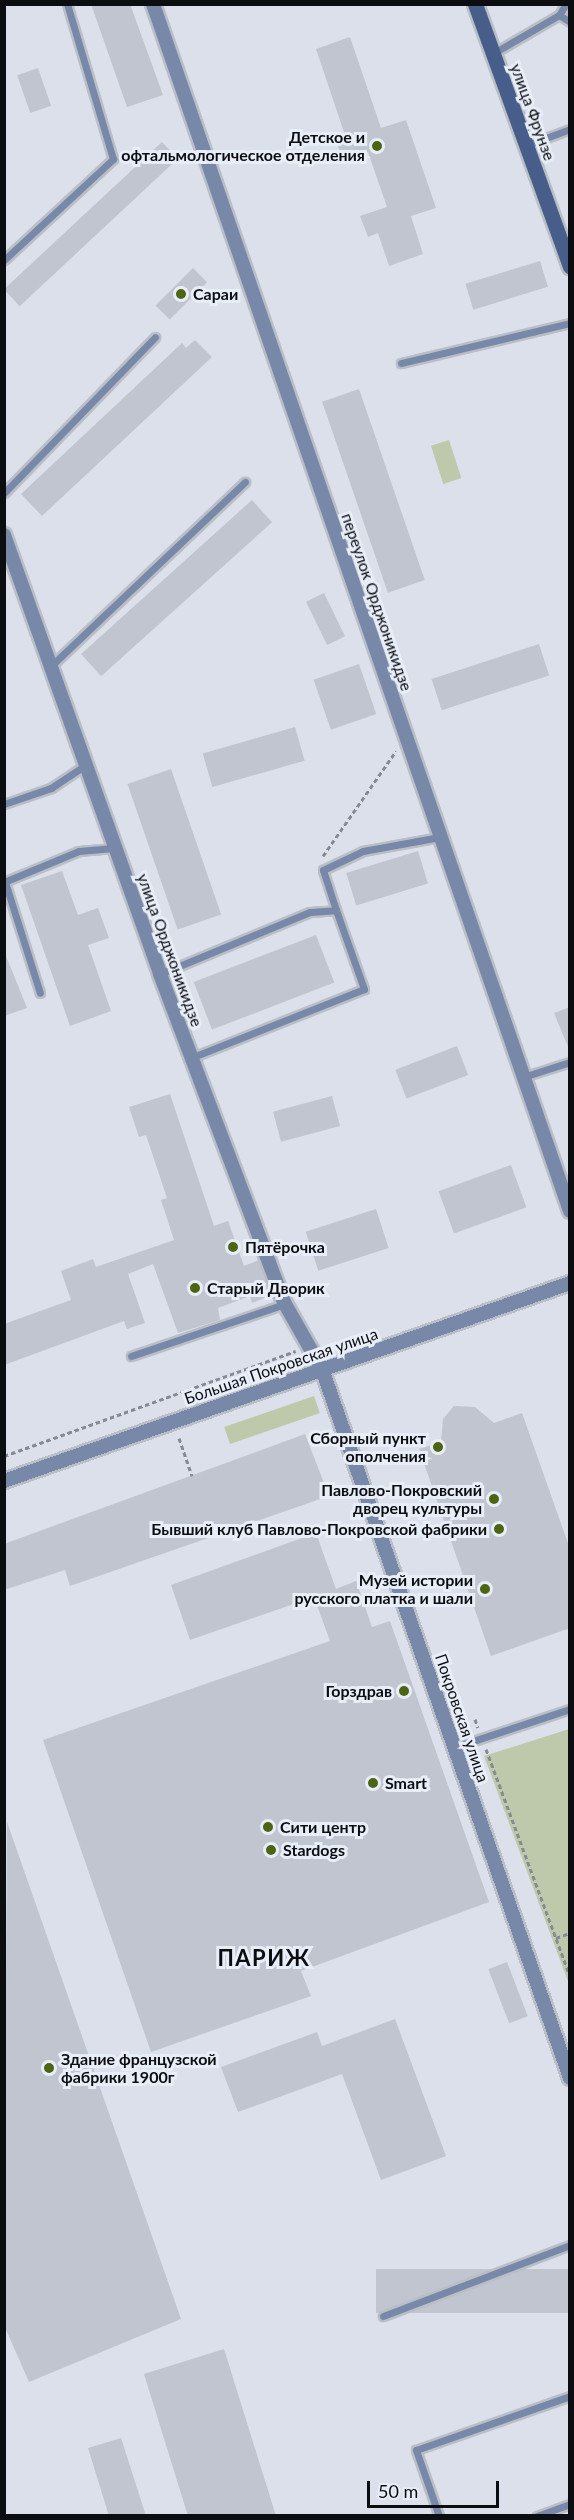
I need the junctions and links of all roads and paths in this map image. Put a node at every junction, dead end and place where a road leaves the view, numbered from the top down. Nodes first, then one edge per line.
1 (67, 4) edge
2 (153, 4) edge
3 (475, 4) edge
4 (566, 4) edge
5 (559, 15) junction
6 (570, 22) edge
7 (492, 54) junction
8 (570, 129) edge
9 (525, 145) junction
10 (4, 260) edge
11 (570, 266) edge
12 (570, 323) edge
13 (155, 337) dead end
14 (401, 363) dead end
15 (245, 482) dead end
16 (4, 493) edge
17 (4, 535) edge
18 (52, 665) junction
19 (406, 737) junction
20 (87, 764) junction
21 (4, 804) edge
22 (440, 837) junction
23 (116, 848) junction
24 (322, 870) junction
25 (5, 882) edge
26 (336, 910) junction
27 (160, 974) junction
28 (40, 993) dead end
29 (193, 1058) junction
30 (570, 1062) edge
31 (523, 1077) junction
32 (570, 1211) edge
33 (570, 1283) edge
34 (285, 1304) junction
35 (301, 1349) dead end
36 (131, 1356) dead end
37 (322, 1369) junction
38 (179, 1438) dead end
39 (4, 1456) edge
40 (192, 1476) dead end
41 (4, 1481) edge
42 (570, 1710) edge
43 (475, 1719) dead end
44 (482, 1738) junction
45 (455, 1747) junction
46 (570, 1933) edge
47 (556, 1938) junction
48 (570, 1976) edge
49 (570, 2078) edge
50 (570, 2245) edge
51 (383, 2316) dead end
52 (570, 2396) edge
53 (570, 2504) edge
54 (439, 2516) edge
55 (537, 2516) edge

1 - 10 lane
2 - 19 street, переулок Орджоникидзе
3 - 7 main road, улица Фрунзе
4 - 5 lane
5 - 6 lane
5 - 7 lane
7 - 9 main road, улица Фрунзе
8 - 9 lane
9 - 11 main road, улица Фрунзе
12 - 14 lane
13 - 16 lane
15 - 18 lane
17 - 18 street, улица Орджоникидзе
18 - 20 street, улица Орджоникидзе
19 - 22 street, переулок Орджоникидзе
19 - 24 path
20 - 21 lane
20 - 23 street, улица Орджоникидзе
22 - 24 lane
22 - 31 street, переулок Орджоникидзе
23 - 25 lane
23 - 27 street, улица Орджоникидзе
24 - 26 lane
25 - 28 lane
26 - 27 lane
26 - 29 lane
27 - 29 street, улица Орджоникидзе
29 - 34 street, улица Орджоникидзе
30 - 31 lane
31 - 32 street, переулок Орджоникидзе
33 - 37 street, Большая Покровская улица
34 - 36 lane
34 - 37 street, улица Орджоникидзе
35 - 39 path
37 - 41 street, Большая Покровская улица
37 - 45 street, Покровская улица
38 - 40 path
42 - 44 lane
43 - 44 path
44 - 45 lane
44 - 47 path
45 - 49 street, Покровская улица
46 - 47 path
47 - 48 path
50 - 51 lane
52 - 54 lane
53 - 55 lane

